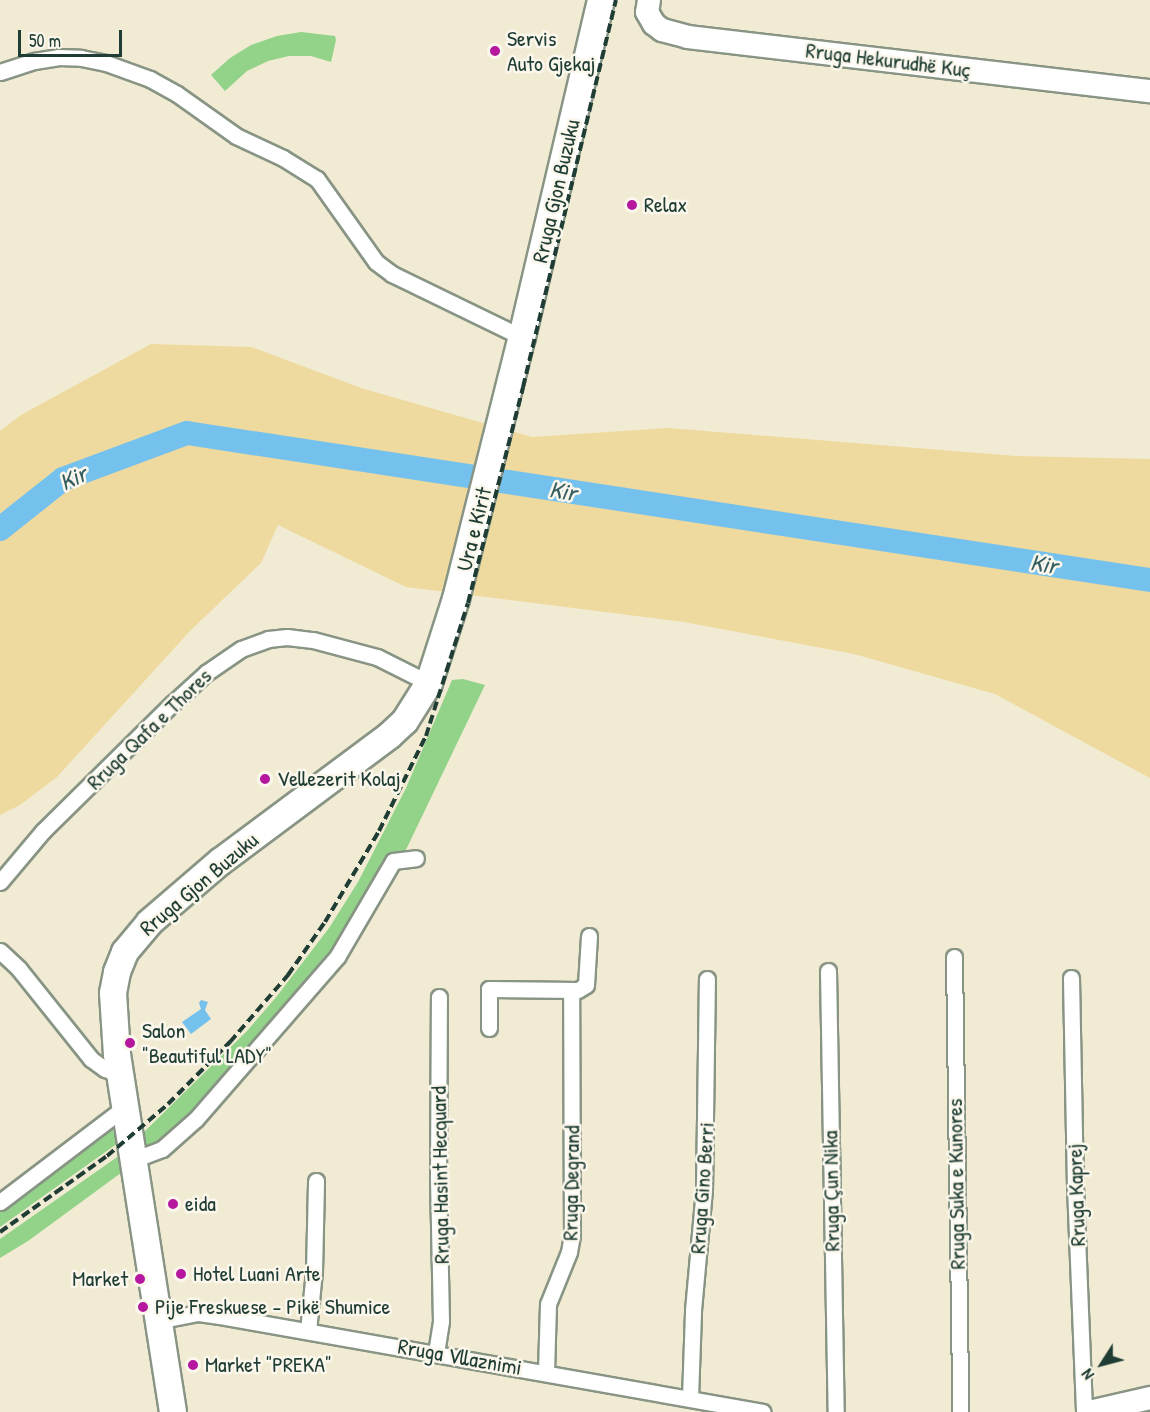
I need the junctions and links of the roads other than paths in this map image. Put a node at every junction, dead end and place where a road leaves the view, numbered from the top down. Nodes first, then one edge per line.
1 (601, 0) edge
2 (649, 0) edge
3 (0, 72) edge
4 (1150, 91) edge
5 (522, 338) junction
6 (511, 382) joint
7 (431, 679) junction
8 (416, 858) dead end
9 (0, 882) edge
10 (589, 936) dead end
11 (0, 951) edge
12 (954, 957) dead end
13 (828, 971) dead end
14 (1071, 978) dead end
15 (707, 979) dead end
16 (571, 990) junction
17 (439, 997) dead end
18 (489, 1028) dead end
19 (119, 1074) junction
20 (125, 1107) junction
21 (133, 1157) junction
22 (316, 1181) dead end
23 (0, 1202) edge
24 (157, 1321) junction
25 (308, 1331) junction
26 (436, 1353) junction
27 (546, 1372) junction
28 (690, 1398) junction
29 (1150, 1398) edge
30 (173, 1412) edge
31 (763, 1412) edge
32 (836, 1412) edge
33 (960, 1412) edge
34 (1084, 1412) edge
35 (1089, 1412) edge

1 - 5 main road, Rruga Gjon Buzuku
2 - 4 street, Rruga Hekurudhë Kuç
3 - 5 street
5 - 6 main road, Rruga Gjon Buzuku
6 - 7 main road, Ura e Kirit
7 - 9 street, Rruga Qafa e Thores
7 - 19 main road, Rruga Gjon Buzuku
8 - 21 street
10 - 16 street
11 - 19 street
12 - 33 street, Rruga Suka e Kunores
13 - 32 street, Rruga Çun Nika
14 - 34 street, Rruga Kaprej
15 - 28 street, Rruga Gino Berri
16 - 18 street
16 - 27 street, Rruga Degrand
17 - 26 street, Rruga Hasint Hecquard
19 - 20 main road, Rruga Gjon Buzuku
20 - 21 main road, Rruga Gjon Buzuku
20 - 23 street
21 - 24 main road, Rruga Gjon Buzuku
22 - 25 street
24 - 25 street, Rruga Vllaznimi
24 - 30 main road, Rruga Gjon Buzuku
25 - 26 street, Rruga Vllaznimi
26 - 27 street, Rruga Vllaznimi
27 - 28 street, Rruga Vllaznimi
28 - 31 street, Rruga Vllaznimi
29 - 35 street

